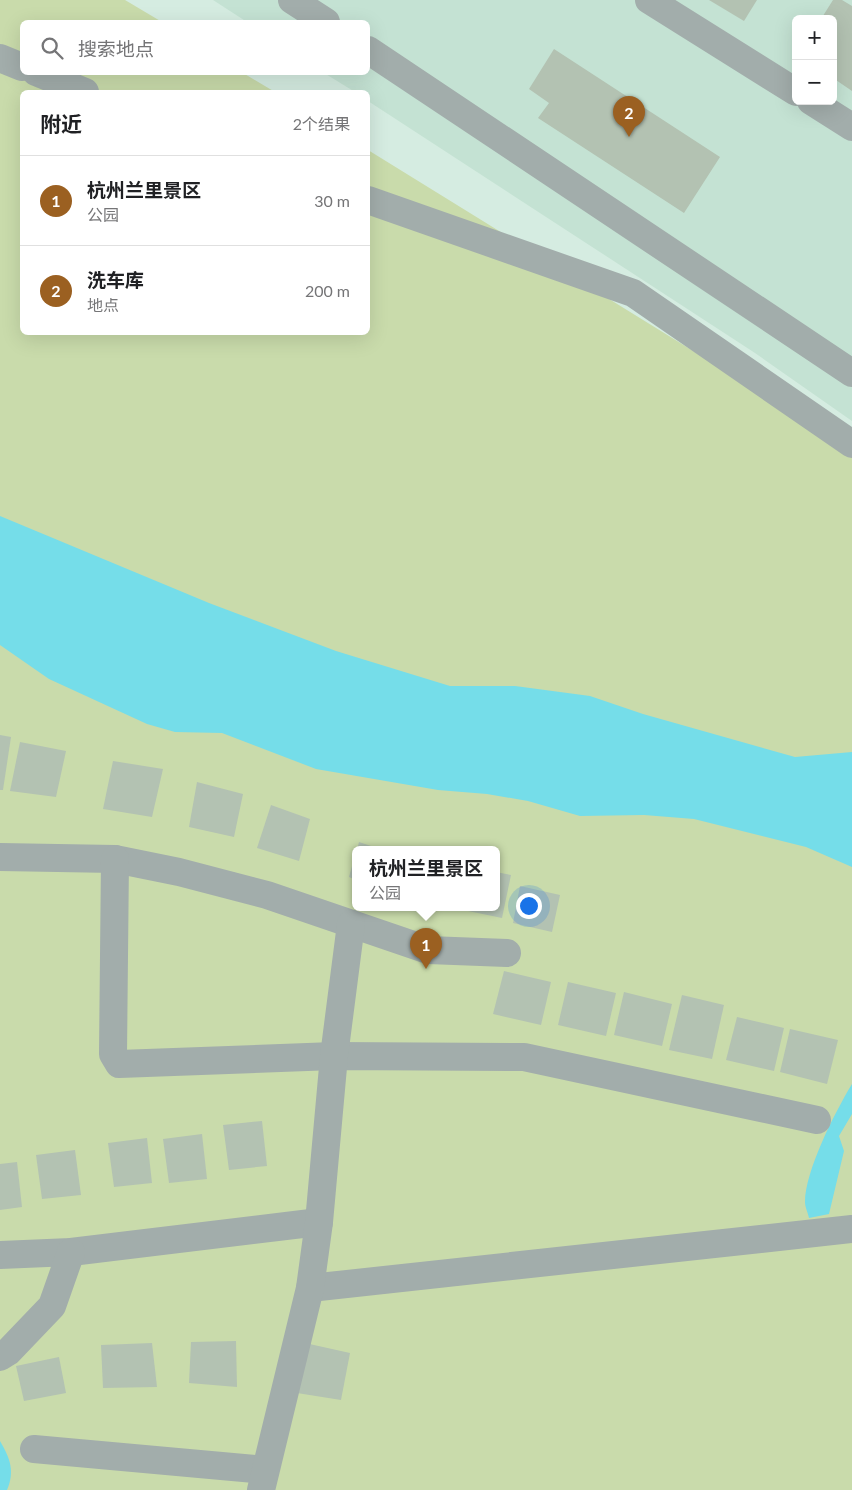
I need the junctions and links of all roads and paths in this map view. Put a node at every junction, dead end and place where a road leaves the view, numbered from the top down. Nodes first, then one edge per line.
1 (292, 0) edge
2 (650, 0) edge
3 (323, 20) edge
4 (370, 51) edge
5 (0, 58) edge
6 (20, 66) edge
7 (43, 75) edge
8 (792, 89) edge
9 (80, 90) edge
10 (816, 105) edge
11 (852, 127) edge
12 (370, 201) edge
13 (852, 373) edge
14 (852, 444) edge
15 (0, 857) edge
16 (115, 859) junction
17 (351, 924) junction
18 (507, 954) dead end
19 (334, 1056) junction
20 (817, 1120) dead end
21 (319, 1222) junction
22 (852, 1229) edge
23 (71, 1252) junction
24 (0, 1255) edge
25 (310, 1288) junction
26 (0, 1357) edge
27 (34, 1450) dead end
28 (263, 1480) edge

1 - 3 street
2 - 8 street
4 - 13 street
5 - 6 street
7 - 9 street
10 - 11 street
12 - 14 street
15 - 16 street
16 - 17 street
16 - 19 street
17 - 18 street
17 - 19 street
19 - 20 street
19 - 21 street
21 - 23 street
21 - 25 street
22 - 25 street
23 - 24 street
23 - 26 street
25 - 28 street
27 - 28 street

